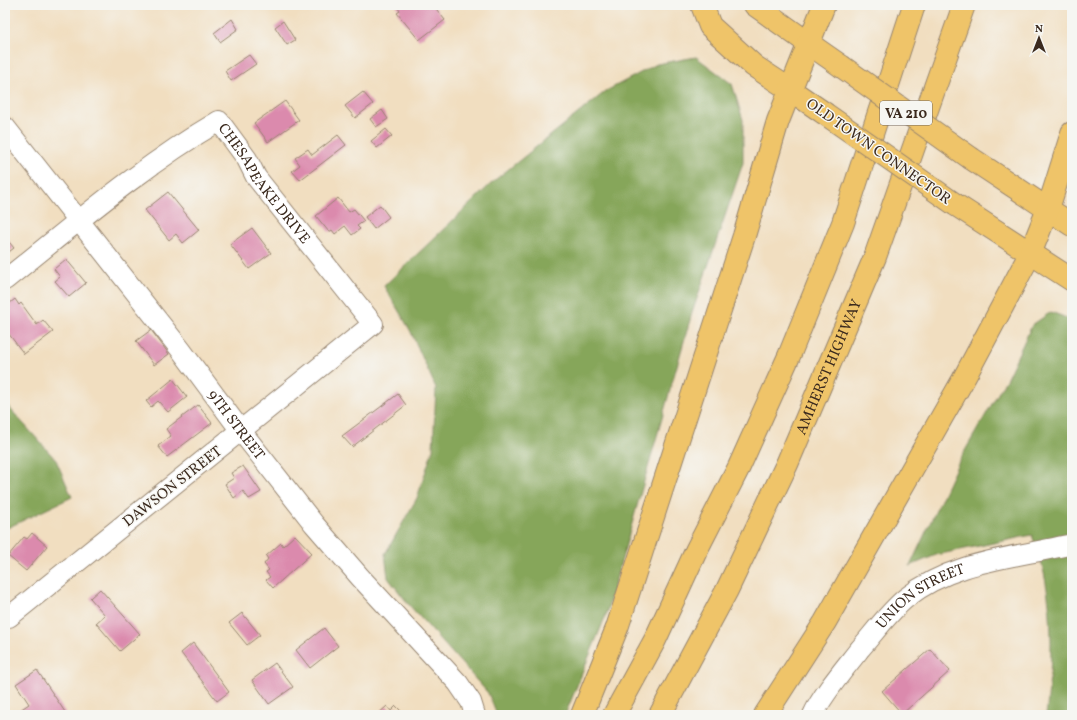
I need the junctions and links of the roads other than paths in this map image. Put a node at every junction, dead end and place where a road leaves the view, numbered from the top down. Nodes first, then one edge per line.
1 (702, 5) edge
2 (754, 5) edge
3 (824, 5) edge
4 (914, 5) edge
5 (964, 5) edge
6 (808, 43) junction
7 (789, 89) junction
8 (5, 129) edge
9 (1072, 133) edge
10 (1048, 209) junction
11 (79, 221) junction
12 (1072, 225) edge
13 (1030, 254) junction
14 (5, 280) edge
15 (1072, 280) edge
16 (373, 324) joint
17 (241, 431) junction
18 (1072, 544) edge
19 (9, 617) dead end
20 (475, 715) edge
21 (582, 715) edge
22 (614, 715) edge
23 (660, 715) edge
24 (765, 715) edge
25 (813, 715) edge

1 - 7 main road, OLD TOWN CONNECTOR / VA 210
2 - 6 main road, VA 210
3 - 6 main road
4 - 22 main road
5 - 23 main road, AMHERST HIGHWAY
6 - 7 main road
6 - 10 main road, VA 210, bridge
7 - 13 main road, OLD TOWN CONNECTOR / VA 210, bridge
7 - 21 main road
8 - 11 street, 9TH STREET
9 - 10 main road
10 - 12 main road, VA 210
10 - 13 main road
11 - 14 street
11 - 16 street, CHESAPEAKE DRIVE
11 - 17 street, 9TH STREET
13 - 15 main road, OLD TOWN CONNECTOR / VA 210
13 - 24 main road
16 - 17 street, DAWSON STREET
17 - 19 street, DAWSON STREET
17 - 20 street, 9TH STREET
18 - 25 street, UNION STREET

